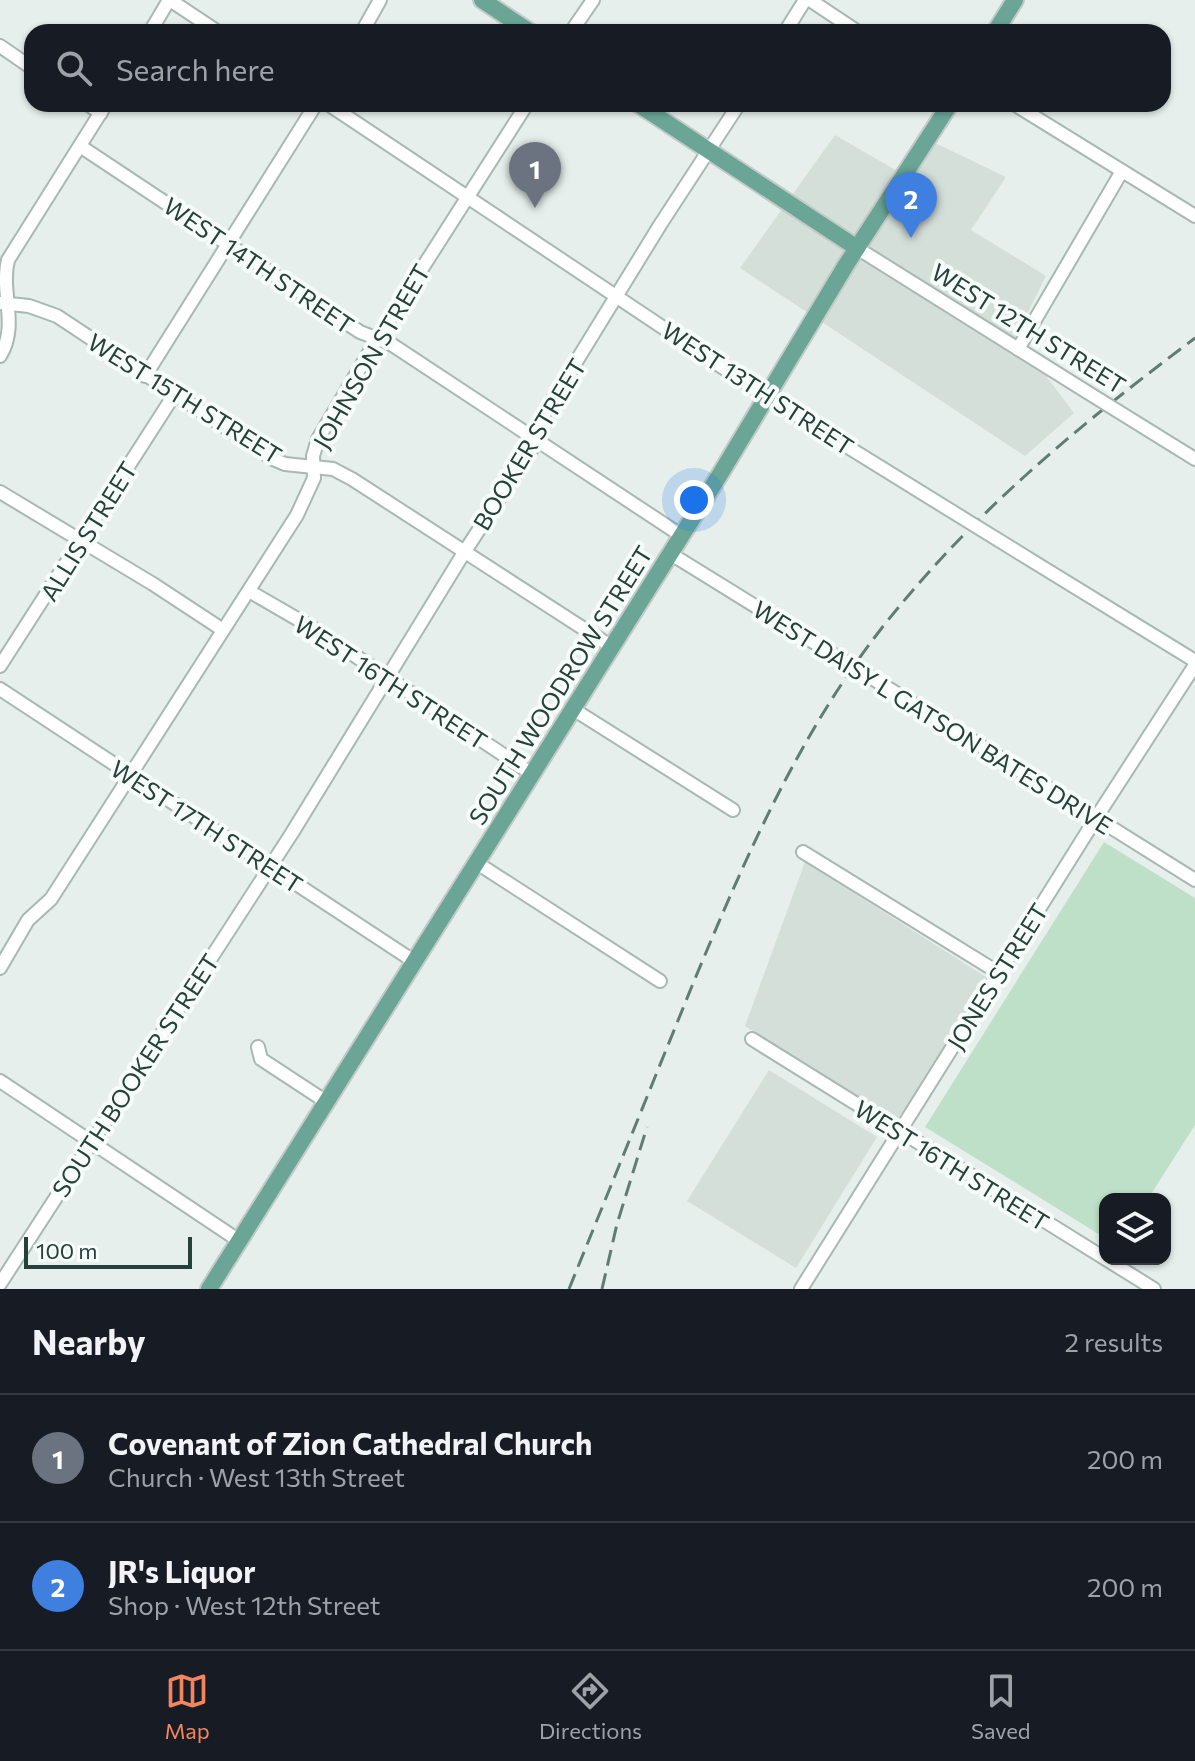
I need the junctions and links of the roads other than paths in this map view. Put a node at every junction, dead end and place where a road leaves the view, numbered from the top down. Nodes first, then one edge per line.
1 (170, 0) edge
2 (380, 0) edge
3 (482, 0) edge
4 (593, 0) edge
5 (807, 0) edge
6 (1015, 0) edge
7 (155, 24) edge
8 (206, 24) edge
9 (366, 24) edge
10 (518, 24) edge
11 (576, 24) edge
12 (790, 24) edge
13 (845, 24) edge
14 (1000, 24) edge
15 (0, 46) edge
16 (24, 62) edge
17 (101, 112) edge
18 (311, 112) edge
19 (340, 112) edge
20 (522, 112) edge
21 (650, 112) edge
22 (733, 112) edge
23 (945, 112) edge
24 (1027, 112) edge
25 (80, 146) junction
26 (708, 149) junction
27 (1122, 171) junction
28 (467, 197) junction
29 (1195, 216) edge
30 (229, 244) junction
31 (857, 248) junction
32 (617, 297) junction
33 (4, 304) edge
34 (377, 339) junction
35 (1018, 349) junction
36 (0, 356) edge
37 (145, 376) junction
38 (174, 395) junction
39 (767, 397) junction
40 (534, 438) junction
41 (1195, 459) edge
42 (313, 468) junction
43 (0, 492) edge
44 (682, 536) junction
45 (83, 541) junction
46 (465, 551) junction
47 (671, 554) junction
48 (249, 591) junction
49 (223, 630) junction
50 (612, 647) junction
51 (1195, 663) edge
52 (0, 666) edge
53 (388, 679) junction
54 (0, 689) edge
55 (573, 709) junction
56 (532, 774) junction
57 (129, 775) junction
58 (733, 810) dead end
59 (1096, 818) junction
60 (803, 852) dead end
61 (477, 863) junction
62 (270, 866) junction
63 (1195, 880) edge
64 (415, 962) junction
65 (0, 968) edge
66 (999, 973) junction
67 (660, 981) dead end
68 (752, 1039) dead end
69 (258, 1047) dead end
70 (0, 1081) edge
71 (325, 1101) junction
72 (900, 1133) junction
73 (90, 1143) junction
74 (238, 1240) junction
75 (0, 1284) edge
76 (806, 1287) edge
77 (209, 1289) edge
78 (1154, 1289) edge

1 - 7 street
1 - 8 street
2 - 9 street
3 - 10 main road
4 - 11 street
5 - 12 street
5 - 13 street
6 - 14 main road
15 - 16 street
17 - 25 street
18 - 30 street
19 - 28 street, WEST 13TH STREET
20 - 28 street, JOHNSON STREET
21 - 26 main road, WEST 12TH STREET
22 - 26 street, BOOKER STREET
23 - 31 main road, SOUTH WOODROW STREET
24 - 27 street
25 - 30 street, WEST 14TH STREET
25 - 33 street
26 - 31 main road, WEST 12TH STREET
26 - 32 street, BOOKER STREET
27 - 29 street
27 - 35 street
28 - 32 street, WEST 13TH STREET
28 - 34 street, JOHNSON STREET
30 - 34 street, WEST 14TH STREET
30 - 37 street
31 - 35 street, WEST 12TH STREET
31 - 39 main road, SOUTH WOODROW STREET
32 - 39 street, WEST 13TH STREET
32 - 40 street, BOOKER STREET
33 - 36 street
33 - 37 street, WEST 15TH STREET
34 - 40 street, WEST 14TH STREET
34 - 42 street, JOHNSON STREET
35 - 41 street, WEST 12TH STREET, bridge
37 - 38 street, WEST 15TH STREET
38 - 42 street, WEST 15TH STREET
38 - 45 street, ALLIS STREET
39 - 44 main road, SOUTH WOODROW STREET
39 - 51 street, WEST 13TH STREET, bridge
40 - 44 street, WEST 14TH STREET
40 - 46 street, BOOKER STREET
42 - 46 street, WEST 15TH STREET
42 - 48 street, JOHNSON STREET
43 - 45 street
44 - 47 main road, SOUTH WOODROW STREET
45 - 49 street
45 - 52 street, ALLIS STREET
46 - 50 street, WEST 15TH STREET
46 - 53 street, BOOKER STREET
47 - 50 main road, SOUTH WOODROW STREET
47 - 59 street, WEST DAISY L GATSON BATES DRIVE, bridge
48 - 49 street, JOHNSON STREET
48 - 53 street, WEST 16TH STREET
49 - 57 street, JOHNSON STREET
50 - 55 main road, SOUTH WOODROW STREET
51 - 59 street, JONES STREET
53 - 56 street, WEST 16TH STREET
53 - 62 street, BOOKER STREET
54 - 57 street, WEST 17TH STREET
55 - 56 main road, SOUTH WOODROW STREET
55 - 58 street
56 - 61 main road, SOUTH WOODROW STREET
57 - 62 street, WEST 17TH STREET
57 - 65 street, JOHNSON STREET
59 - 63 street, WEST DAISY L GATSON BATES DRIVE
59 - 66 street, JONES STREET
60 - 66 street
61 - 64 main road, SOUTH WOODROW STREET
61 - 67 street
62 - 64 street, WEST 17TH STREET
62 - 73 street, SOUTH BOOKER STREET
64 - 71 main road, SOUTH WOODROW STREET
66 - 72 street, JONES STREET
68 - 72 street, WEST 16TH STREET
69 - 71 street
70 - 73 street
71 - 74 main road, SOUTH WOODROW STREET
72 - 76 street, JONES STREET
72 - 78 street, WEST 16TH STREET
73 - 74 street
73 - 75 street, SOUTH BOOKER STREET
74 - 77 main road, SOUTH WOODROW STREET

